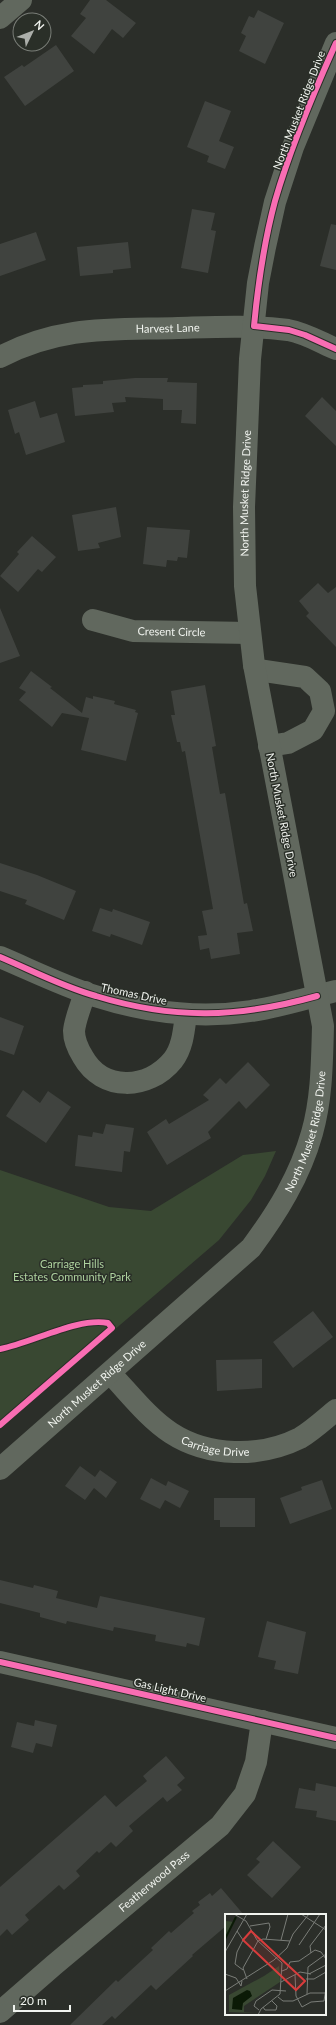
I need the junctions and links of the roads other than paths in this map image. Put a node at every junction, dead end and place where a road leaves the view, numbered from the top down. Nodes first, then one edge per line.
1 (21, 0) edge
2 (0, 18) edge
3 (336, 42) edge
4 (254, 326) junction
5 (336, 349) edge
6 (0, 357) edge
7 (93, 620) dead end
8 (250, 633) junction
9 (254, 665) junction
10 (269, 746) junction
11 (0, 957) edge
12 (85, 992) junction
13 (327, 994) edge
14 (186, 1014) junction
15 (110, 1373) junction
16 (336, 1410) edge
17 (0, 1469) edge
18 (0, 1662) edge
19 (262, 1721) junction
20 (336, 1738) edge
21 (0, 2012) edge

1 - 2 street
3 - 4 street, North Musket Ridge Drive
4 - 5 street, Harvest Lane
4 - 6 street, Harvest Lane
4 - 8 street, North Musket Ridge Drive
7 - 8 street, Cresent Circle
8 - 9 street, North Musket Ridge Drive
9 - 10 street, North Musket Ridge Drive
9 - 10 street
10 - 13 street, North Musket Ridge Drive
11 - 12 street, Thomas Drive
12 - 14 street, Thomas Drive
12 - 14 street
13 - 14 street, Thomas Drive
13 - 15 street, North Musket Ridge Drive
15 - 16 street, Carriage Drive
15 - 17 street, North Musket Ridge Drive
18 - 19 street, Gas Light Drive
19 - 20 street, Gas Light Drive
19 - 21 street, Featherwood Pass

